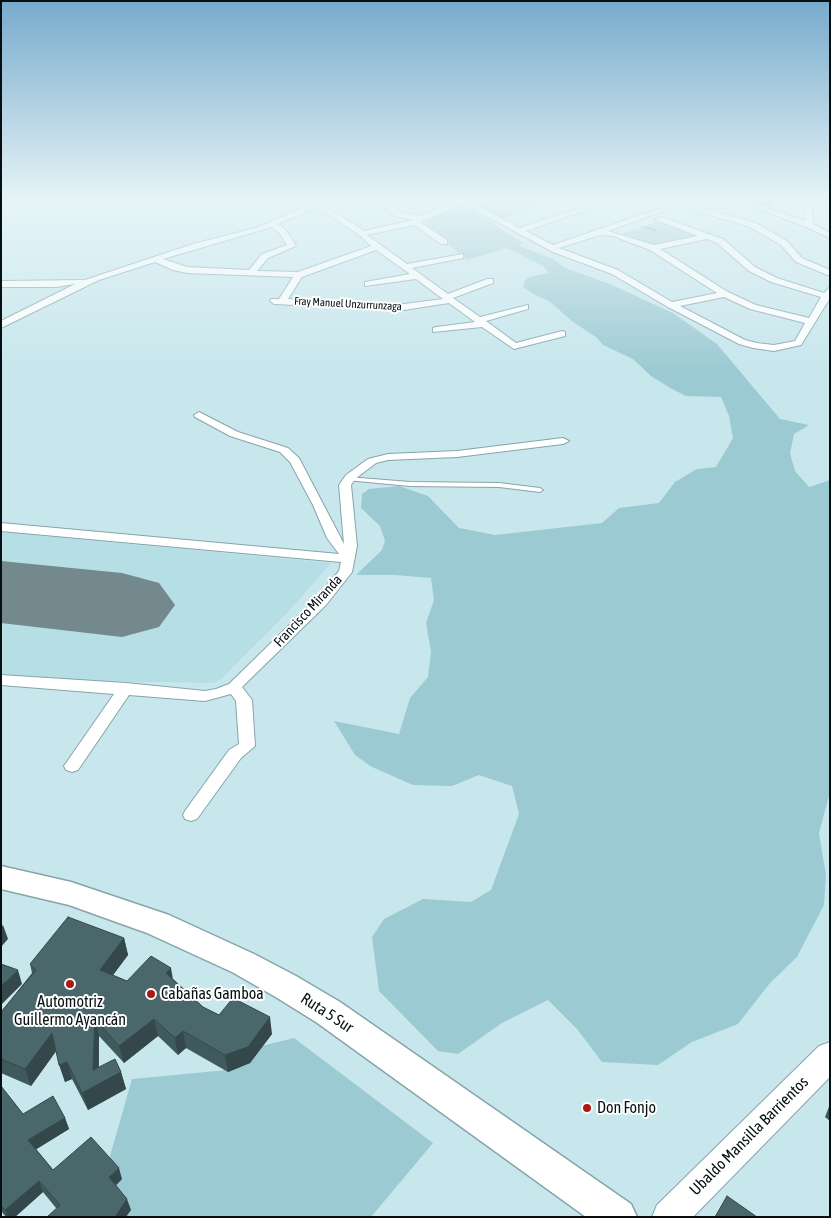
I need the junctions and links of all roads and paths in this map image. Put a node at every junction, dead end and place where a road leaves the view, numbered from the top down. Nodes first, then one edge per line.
1 (162, 257) edge
2 (264, 257) edge
3 (349, 257) edge
4 (390, 257) edge
5 (456, 257) edge
6 (575, 257) edge
7 (667, 257) edge
8 (738, 257) edge
9 (796, 257) edge
10 (155, 259) junction
11 (405, 267) junction
12 (251, 273) junction
13 (830, 273) edge
14 (300, 275) junction
15 (416, 276) junction
16 (96, 278) junction
17 (490, 281) dead end
18 (1, 284) edge
19 (368, 284) dead end
20 (828, 293) edge
21 (725, 294) junction
22 (449, 298) junction
23 (671, 305) junction
24 (525, 307) dead end
25 (816, 311) junction
26 (830, 313) edge
27 (810, 321) junction
28 (482, 322) junction
29 (1, 326) edge
30 (436, 330) dead end
31 (562, 334) dead end
32 (199, 415) dead end
33 (564, 441) dead end
34 (348, 479) junction
35 (540, 490) dead end
36 (1, 527) edge
37 (349, 559) junction
38 (1, 680) edge
39 (234, 687) junction
40 (126, 688) junction
41 (72, 766) dead end
42 (191, 814) dead end
43 (1, 876) edge
44 (830, 1056) edge
45 (670, 1215) edge
46 (618, 1217) edge

1 - 10 street
2 - 12 street
3 - 14 street
4 - 11 street
5 - 11 street
6 - 23 street
7 - 21 street
8 - 20 street
9 - 13 street
10 - 12 street
10 - 16 street
11 - 15 street
12 - 14 street
14 - 22 street, Fray Manuel Unzurrunzaga
15 - 19 street
15 - 22 street
16 - 18 street
16 - 29 street
17 - 22 street, Fray Manuel Unzurrunzaga
20 - 25 street
21 - 23 street
21 - 27 street
22 - 28 street
23 - 27 street
24 - 28 street
25 - 26 street
25 - 27 street
28 - 30 street
28 - 31 street
32 - 37 street
33 - 34 street
34 - 35 lane
34 - 37 street, Francisco Miranda
36 - 37 street
37 - 39 street, Francisco Miranda
38 - 40 street, Francisco Miranda
39 - 40 street, Francisco Miranda
39 - 42 street
40 - 41 street
43 - 46 highway, Ruta 5 Sur
44 - 45 main road, Ubaldo Mansilla Barrientos

